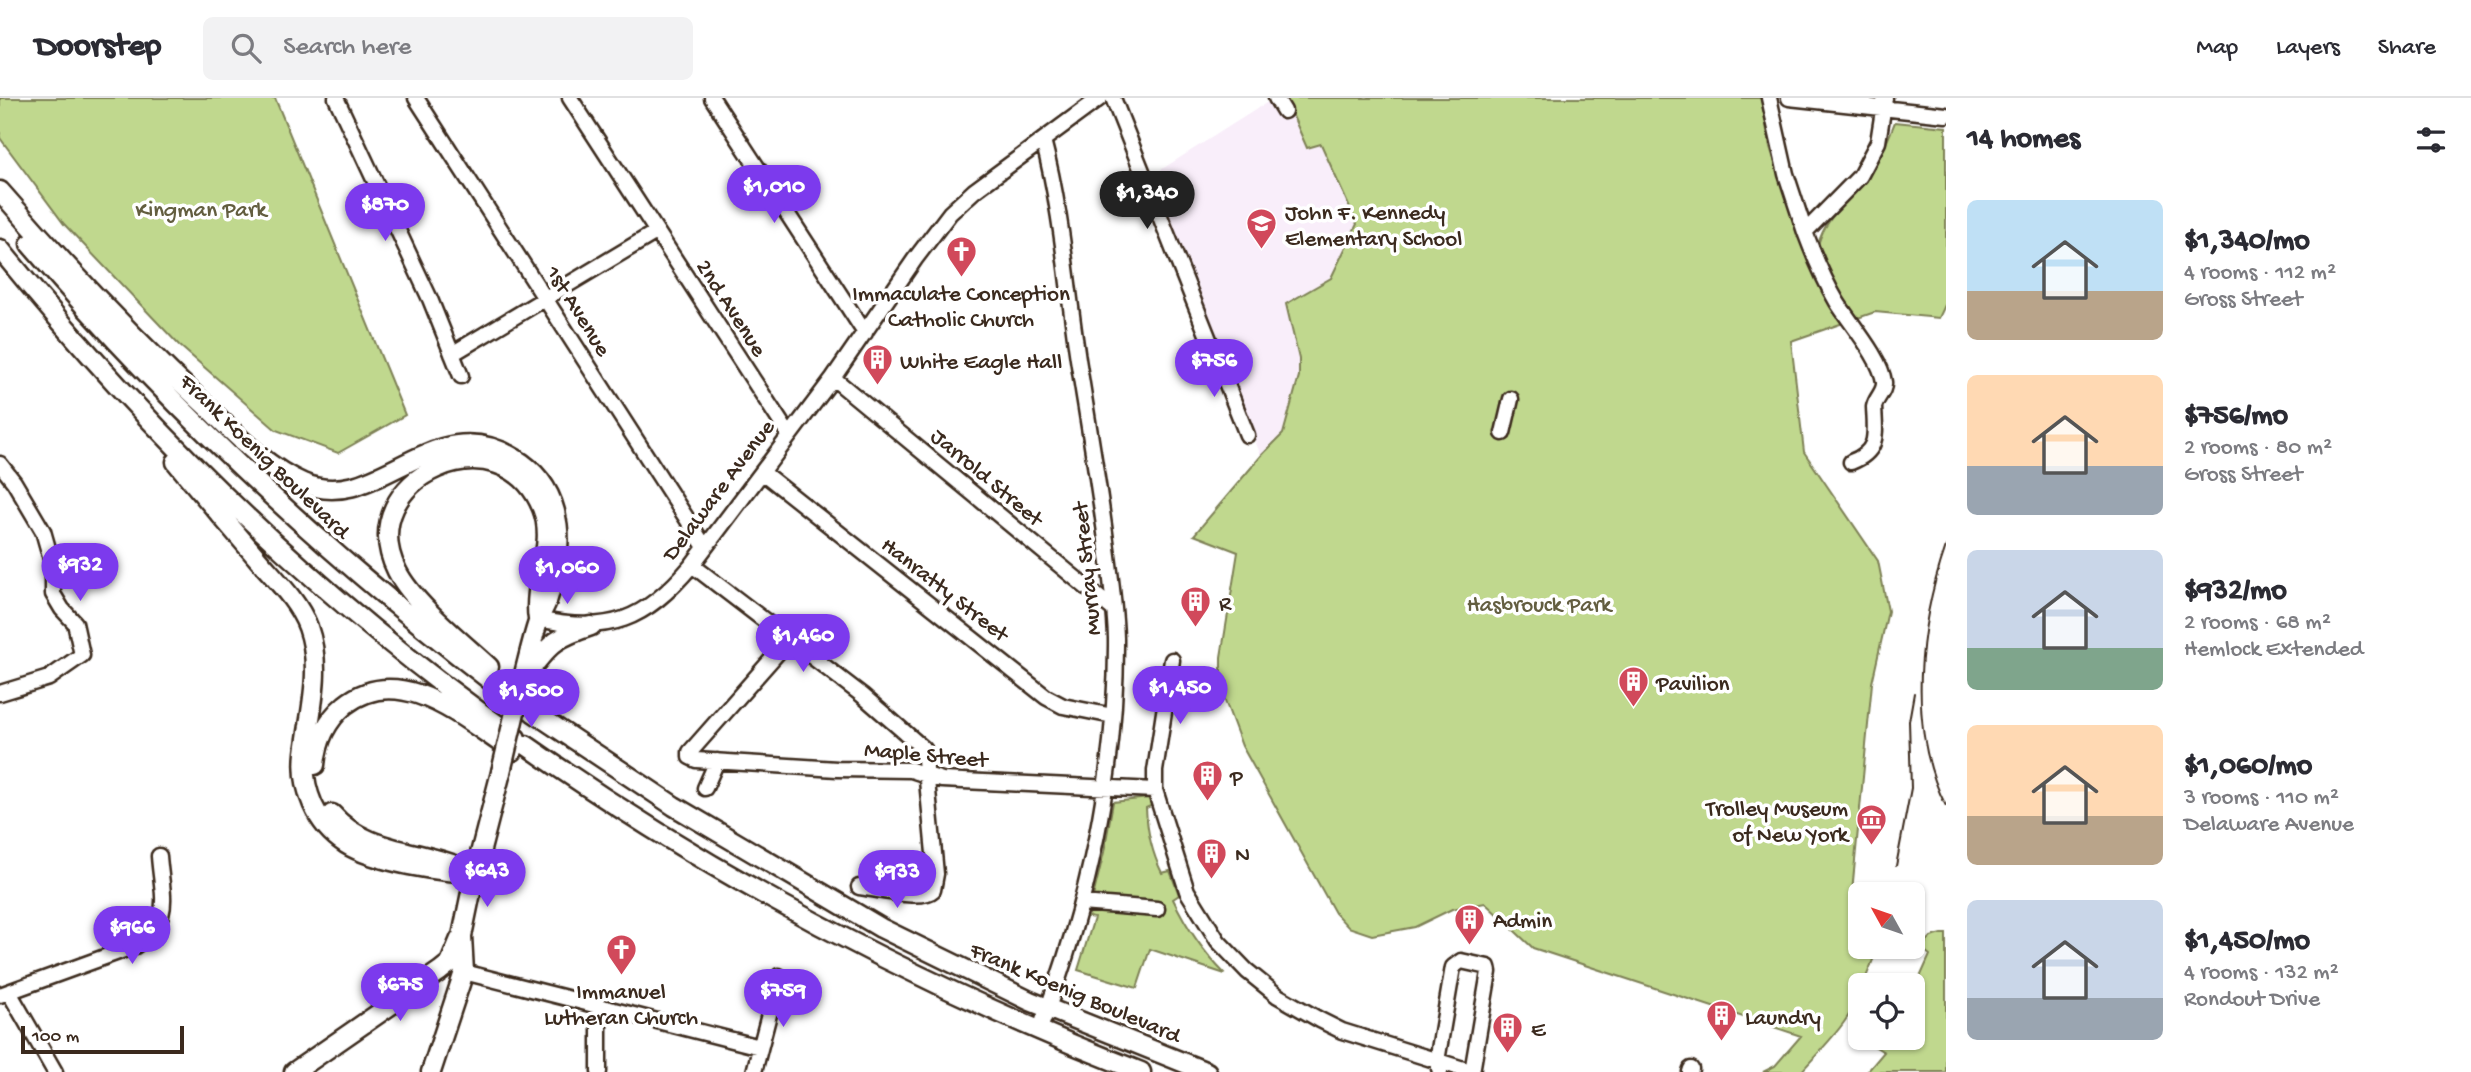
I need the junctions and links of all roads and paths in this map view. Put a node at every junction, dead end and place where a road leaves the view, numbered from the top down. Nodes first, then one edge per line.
1 (336, 98) edge
2 (416, 98) edge
3 (570, 98) edge
4 (712, 98) edge
5 (1100, 98) edge
6 (1113, 98) edge
7 (1276, 98) edge
8 (1769, 98) edge
9 (1789, 98) edge
10 (1885, 104) edge
11 (1284, 111) dead end
12 (1946, 115) edge
13 (1043, 140) junction
14 (0, 191) edge
15 (0, 207) edge
16 (656, 232) junction
17 (1805, 232) junction
18 (0, 248) edge
19 (546, 298) junction
20 (865, 333) junction
21 (452, 354) junction
22 (107, 374) junction
23 (461, 376) dead end
24 (833, 378) junction
25 (1511, 399) dead end
26 (1503, 433) dead end
27 (789, 435) junction
28 (1247, 435) dead end
29 (1851, 462) dead end
30 (0, 464) edge
31 (762, 472) junction
32 (705, 547) junction
33 (692, 565) junction
34 (1114, 610) junction
35 (538, 619) junction
36 (591, 626) junction
37 (788, 641) junction
38 (1172, 660) dead end
39 (523, 678) junction
40 (0, 694) edge
41 (533, 711) junction
42 (1113, 716) junction
43 (519, 748) junction
44 (717, 761) junction
45 (928, 775) junction
46 (705, 788) dead end
47 (1105, 788) junction
48 (1156, 790) junction
49 (159, 856) dead end
50 (475, 873) junction
51 (859, 887) dead end
52 (1081, 902) junction
53 (1157, 909) dead end
54 (462, 936) junction
55 (464, 972) junction
56 (779, 976) dead end
57 (4, 993) edge
58 (599, 1006) junction
59 (1049, 1007) junction
60 (1039, 1031) junction
61 (760, 1047) junction
62 (1439, 1066) edge
63 (55, 1072) edge
64 (294, 1072) edge
65 (431, 1072) edge
66 (599, 1072) edge
67 (754, 1072) edge
68 (1141, 1072) edge
69 (1207, 1072) edge
70 (1473, 1072) edge

1 - 21 street
2 - 19 street, 1st Avenue
3 - 16 street, 2nd Avenue
4 - 20 street
5 - 13 street, Delaware Avenue
6 - 28 street
7 - 11 street
8 - 17 street
9 - 10 street
10 - 12 street
10 - 17 street
13 - 20 street, Delaware Avenue
13 - 34 street, Murray Street
14 - 35 main road
15 - 41 main road, Frank Koenig Boulevard
16 - 19 street
16 - 27 street, 2nd Avenue
17 - 29 street
18 - 22 main road
19 - 21 street
19 - 32 street, 1st Avenue
20 - 24 street, Delaware Avenue
21 - 23 street
22 - 43 main road
22 - 50 main road
24 - 27 street, Delaware Avenue
24 - 34 street, Jarrold Street
25 - 26 street
27 - 31 street, Delaware Avenue
30 - 40 street
31 - 32 street, Delaware Avenue
31 - 42 street, Hanratty Street
32 - 33 street, Delaware Avenue
33 - 36 street, Delaware Avenue
33 - 37 street
34 - 42 street, Murray Street
35 - 36 street, Delaware Avenue
35 - 39 main road
35 - 41 main road
36 - 39 main road
37 - 44 street, Maple Street
37 - 45 street
38 - 48 street
39 - 50 main road, bridge
41 - 59 main road, Frank Koenig Boulevard
42 - 47 street, Murray Street
43 - 50 main road
43 - 60 main road
44 - 45 street, Maple Street
44 - 46 street
45 - 47 street, Maple Street
45 - 51 street
47 - 48 street, Maple Street
47 - 52 street, Murray Street
48 - 62 street
49 - 57 street
50 - 54 main road
52 - 53 street
52 - 59 street, Murray Street
54 - 55 main road
54 - 64 main road
55 - 58 street
55 - 65 main road
56 - 61 street
57 - 63 street
58 - 61 street
58 - 66 street
59 - 60 street, Murray Street
59 - 69 main road, Frank Koenig Boulevard
60 - 68 main road
61 - 67 street
62 - 70 street
62 - 70 street

